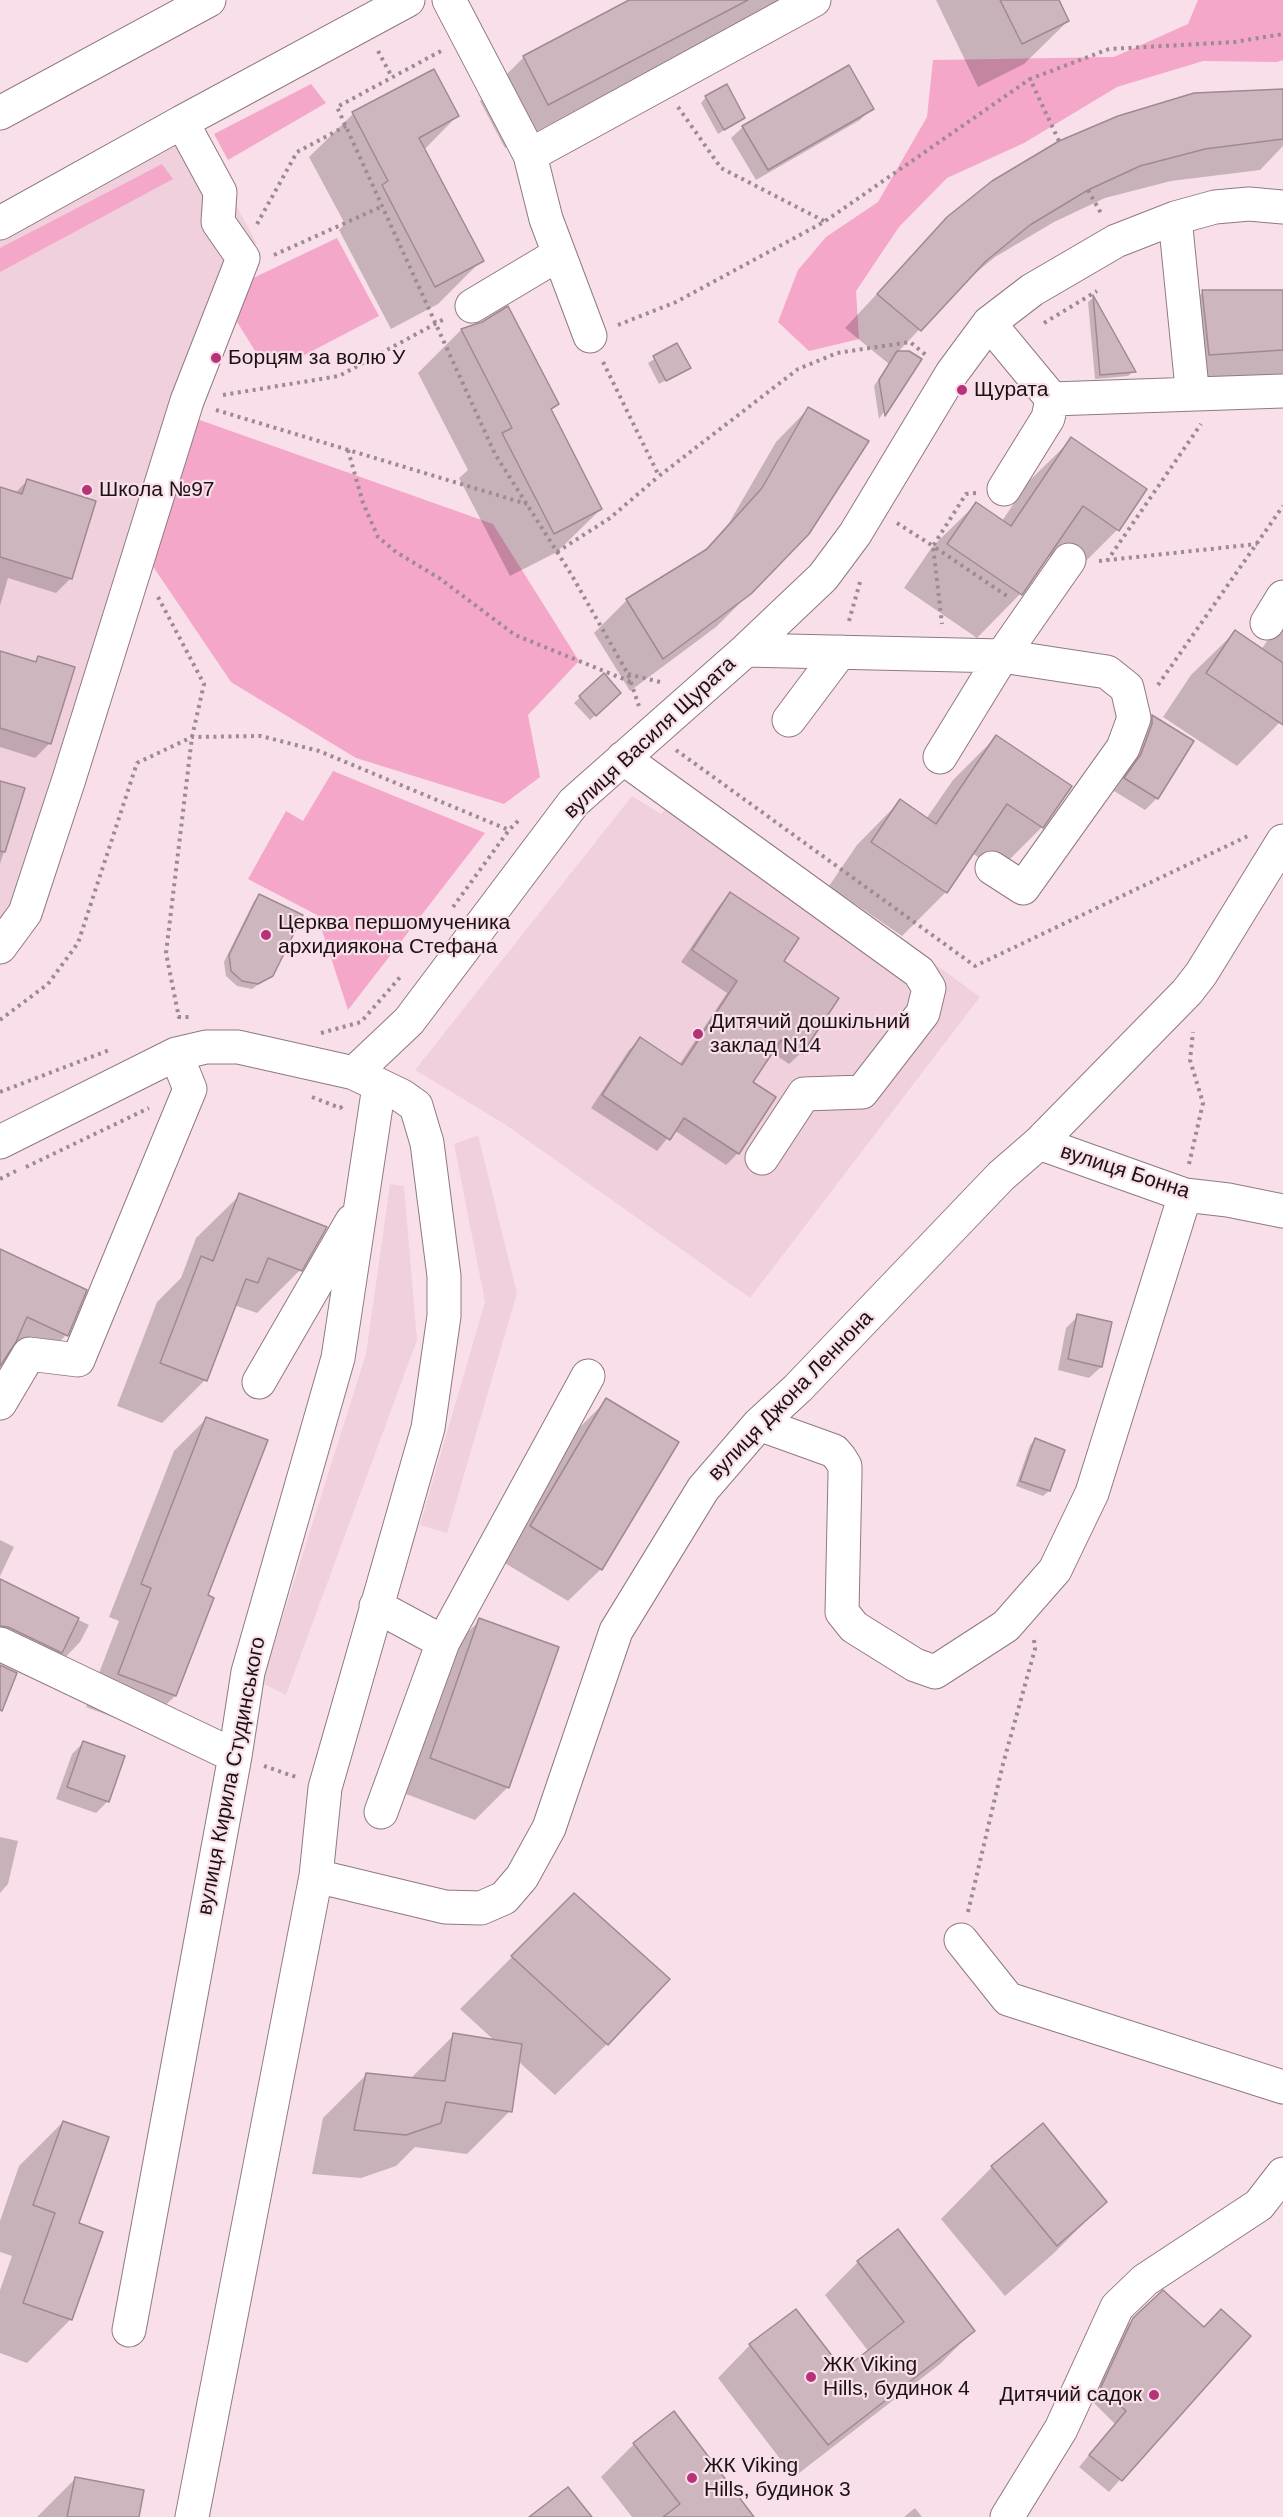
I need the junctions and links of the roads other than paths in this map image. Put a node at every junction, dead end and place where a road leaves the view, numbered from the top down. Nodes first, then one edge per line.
1 (209, 0) edge
2 (408, 0) edge
3 (449, 0) edge
4 (814, 0) edge
5 (0, 113) edge
6 (182, 122) junction
7 (530, 155) junction
8 (1283, 207) edge
9 (1175, 218) junction
10 (0, 223) edge
11 (559, 254) junction
12 (472, 306) dead end
13 (998, 334) junction
14 (590, 336) road end
15 (1191, 378) dead end
16 (1283, 391) edge
17 (1052, 399) junction
18 (1004, 489) road end
19 (1069, 560) road end
20 (844, 640) junction
21 (746, 650) junction
22 (1002, 656) junction
23 (789, 720) dead end
24 (940, 757) dead end
25 (623, 758) junction
26 (1283, 841) edge
27 (992, 868) dead end
28 (0, 947) edge
29 (179, 1039) junction
30 (367, 1080) junction
31 (0, 1142) edge
32 (1039, 1143) junction
33 (762, 1158) dead end
34 (1185, 1195) junction
35 (361, 1206) junction
36 (1283, 1211) edge
37 (588, 1376) dead end
38 (259, 1382) dead end
39 (0, 1403) edge
40 (759, 1424) junction
41 (376, 1606) junction
42 (443, 1642) junction
43 (0, 1644) edge
44 (235, 1756) junction
45 (381, 1812) dead end
46 (316, 1876) junction
47 (961, 1940) road end
48 (1283, 2087) edge
49 (1283, 2174) edge
50 (129, 2330) dead end
51 (192, 2517) edge
52 (1007, 2517) edge

1 - 5 street
2 - 6 street
3 - 7 street
4 - 7 street
6 - 10 street
6 - 28 street
7 - 11 street
8 - 9 street, вулиця Василя Щурата
9 - 13 street, вулиця Василя Щурата
9 - 15 street
11 - 12 street
11 - 14 street
13 - 17 street
13 - 21 street, вулиця Василя Щурата
16 - 17 street
17 - 18 street
19 - 22 street
20 - 21 street
20 - 22 street
20 - 23 street
21 - 25 street, вулиця Василя Щурата
22 - 24 street
22 - 27 street
25 - 30 street, вулиця Василя Щурата
25 - 33 street
26 - 32 street, вулиця Джона Леннона
29 - 30 street
29 - 31 street
29 - 39 street
30 - 35 street, вулиця Кирила Студинського
30 - 41 street
32 - 34 street, вулиця Бонна
32 - 40 street, вулиця Джона Леннона
34 - 36 street, вулиця Бонна
34 - 40 street
35 - 38 street
35 - 44 street, вулиця Кирила Студинського
37 - 42 street
40 - 46 street, вулиця Джона Леннона
41 - 42 street
41 - 46 street
42 - 45 street
43 - 44 street
44 - 50 street, вулиця Кирила Студинського
46 - 51 street
47 - 48 street
49 - 52 street

